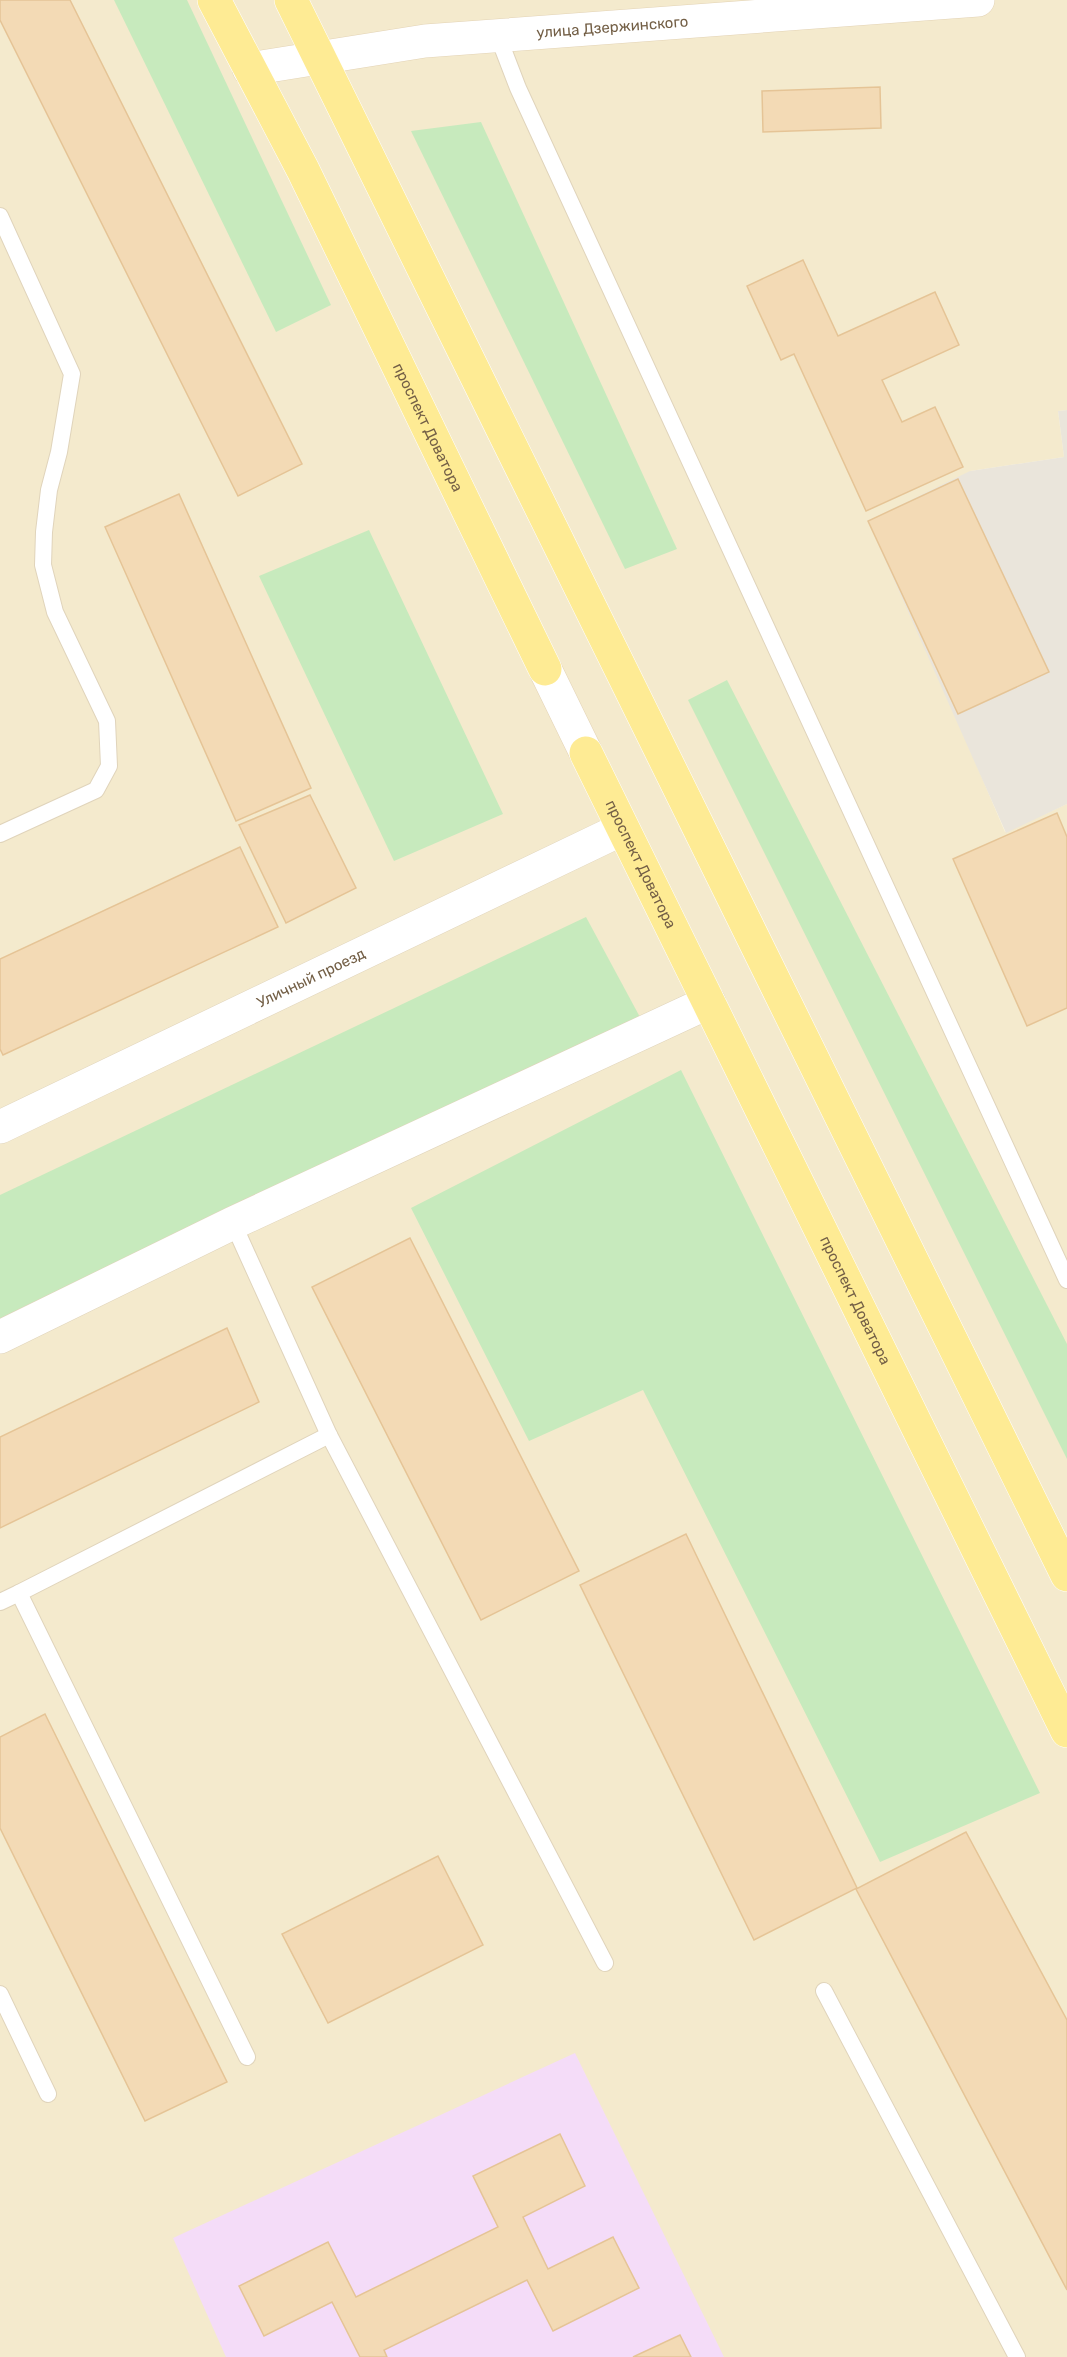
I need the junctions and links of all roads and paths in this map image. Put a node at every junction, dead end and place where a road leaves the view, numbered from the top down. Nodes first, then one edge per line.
1 (214, 0) edge
2 (291, 0) edge
3 (978, 0) edge
4 (498, 36) junction
5 (320, 57) junction
6 (249, 69) junction
7 (0, 216) edge
8 (545, 669) joint
9 (586, 753) joint
10 (622, 829) junction
11 (0, 834) edge
12 (709, 1002) junction
13 (0, 1126) edge
14 (233, 1223) junction
15 (1067, 1280) edge
16 (0, 1338) edge
17 (329, 1435) junction
18 (1066, 1570) edge
19 (19, 1593) junction
20 (0, 1602) edge
21 (1067, 1731) edge
22 (605, 1963) dead end
23 (824, 1991) dead end
24 (0, 1994) edge
25 (247, 2057) dead end
26 (48, 2094) dead end
27 (1017, 2357) edge

1 - 6 main road, проспект Доватора
2 - 5 main road
3 - 4 street, улица Дзержинского
4 - 5 street, улица Дзержинского
4 - 15 lane
5 - 6 street, улица Дзержинского
5 - 18 main road
6 - 8 main road, проспект Доватора
7 - 11 lane
8 - 9 street, проспект Доватора
9 - 10 main road, проспект Доватора
10 - 12 main road, проспект Доватора
10 - 13 street, Уличный проезд
12 - 14 street
12 - 21 main road, проспект Доватора
14 - 16 street
14 - 17 lane
17 - 19 lane
17 - 22 lane
19 - 20 lane
19 - 25 lane
23 - 27 lane
24 - 26 lane

